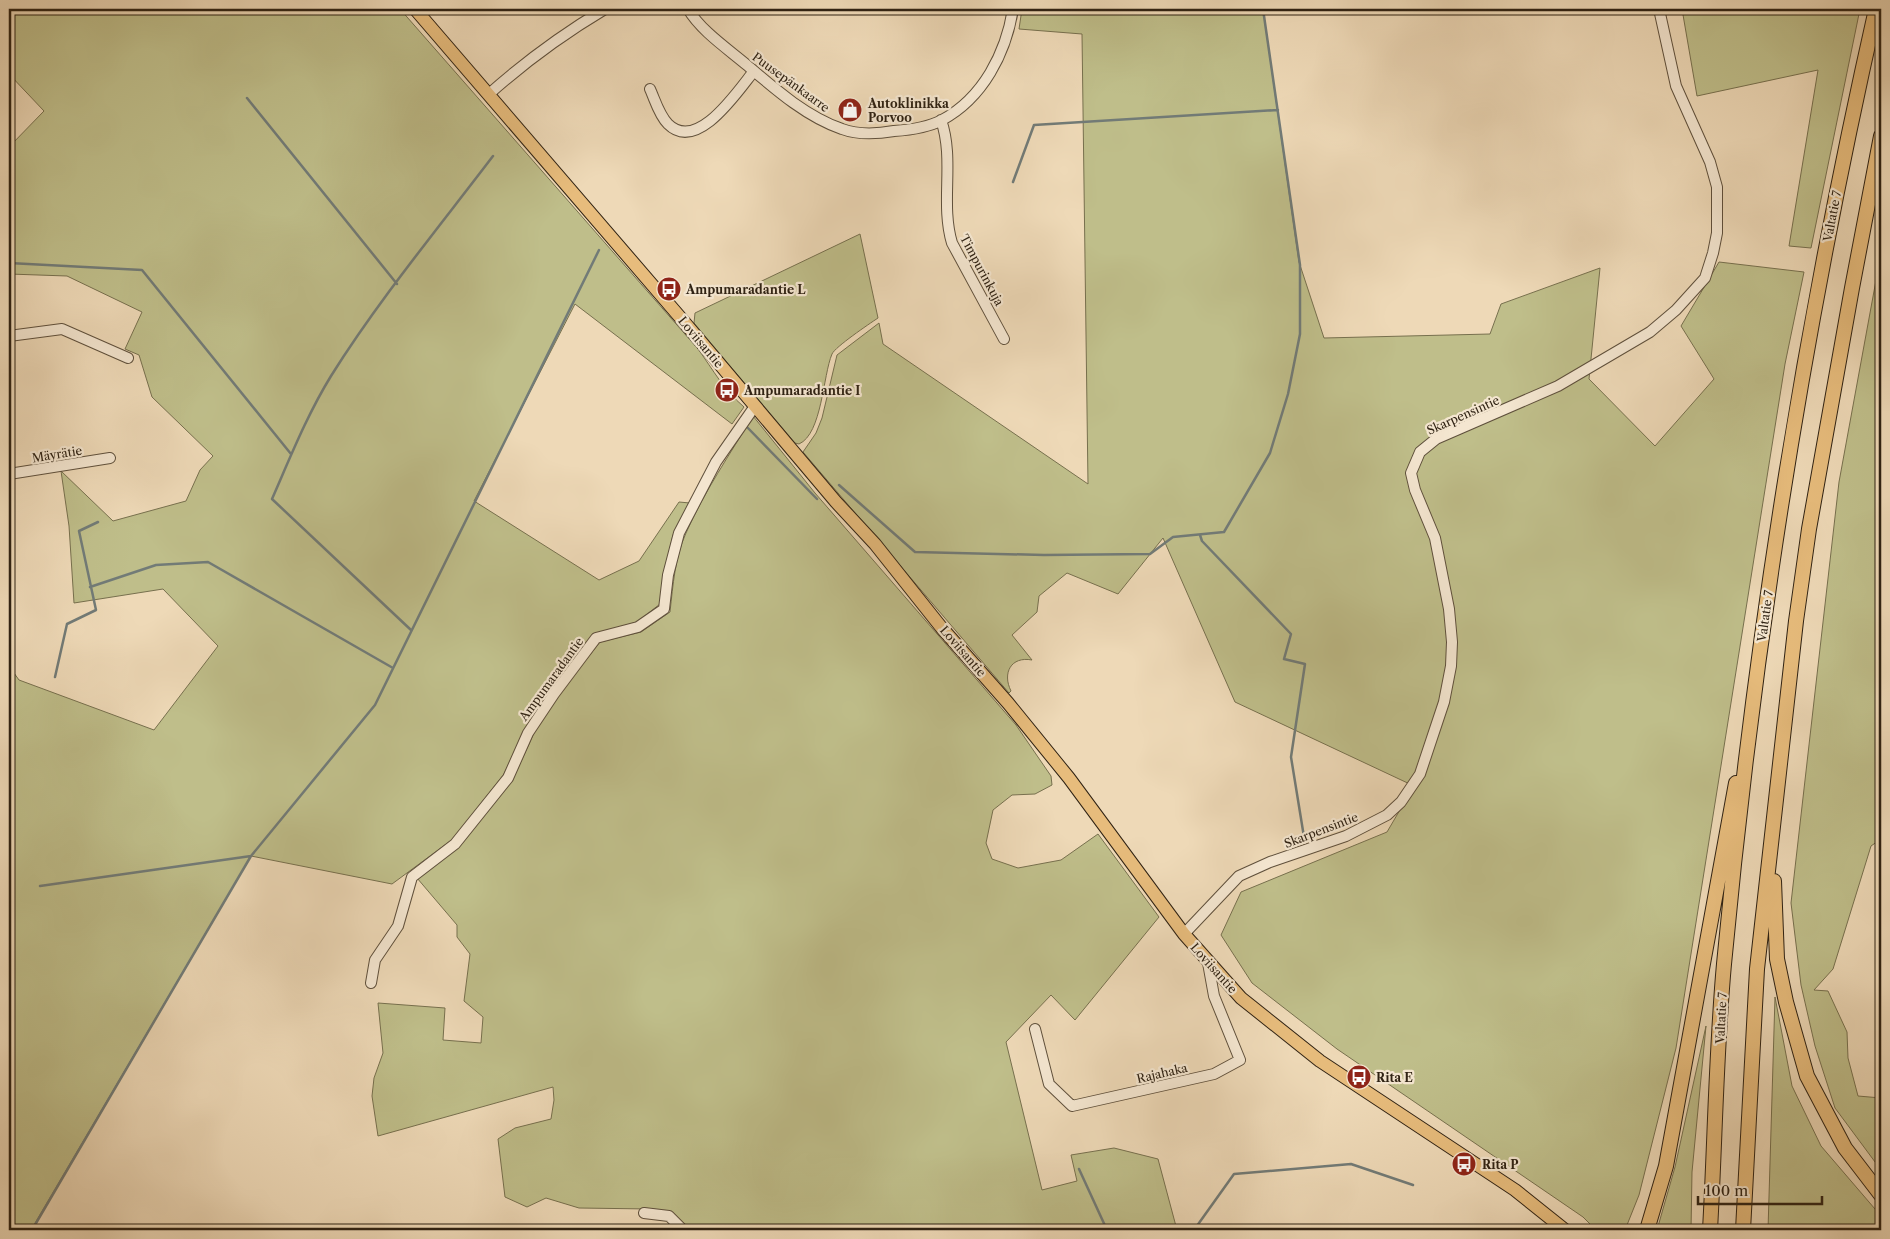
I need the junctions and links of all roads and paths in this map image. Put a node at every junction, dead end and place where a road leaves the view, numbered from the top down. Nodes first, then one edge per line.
1 (415, 9) edge
2 (606, 9) edge
3 (688, 9) edge
4 (1013, 9) edge
5 (1659, 9) edge
6 (1876, 9) edge
7 (754, 71) junction
8 (650, 89) dead end
9 (489, 94) junction
10 (941, 120) junction
11 (1881, 136) edge
12 (9, 336) edge
13 (1004, 339) dead end
14 (128, 358) dead end
15 (755, 406) junction
16 (110, 458) dead end
17 (9, 474) edge
18 (1781, 744) junction
19 (1747, 748) junction
20 (1184, 934) junction
21 (1208, 963) junction
22 (371, 983) dead end
23 (1035, 1029) dead end
24 (1881, 1195) edge
25 (644, 1213) dead end
26 (1557, 1228) edge
27 (683, 1230) edge
28 (1647, 1230) edge
29 (1710, 1230) edge
30 (1743, 1230) edge

1 - 9 main road, Loviisantie
2 - 9 street
3 - 7 street, Puusepänkaarre
4 - 10 street, Puusepänkaarre
5 - 20 street, Skarpensintie
6 - 19 highway, Valtatie 7
7 - 8 street
7 - 10 street, Puusepänkaarre
9 - 15 main road, Loviisantie
10 - 13 street, Timpurinkuja
11 - 18 highway
12 - 14 street
15 - 20 main road, Loviisantie
15 - 22 street, Ampumaradantie
16 - 17 street, Mäyrätie
18 - 24 highway
18 - 30 highway
19 - 28 highway
19 - 29 highway, Valtatie 7
20 - 21 main road, Loviisantie
21 - 23 street, Rajahaka
21 - 26 main road, Loviisantie
25 - 27 street

